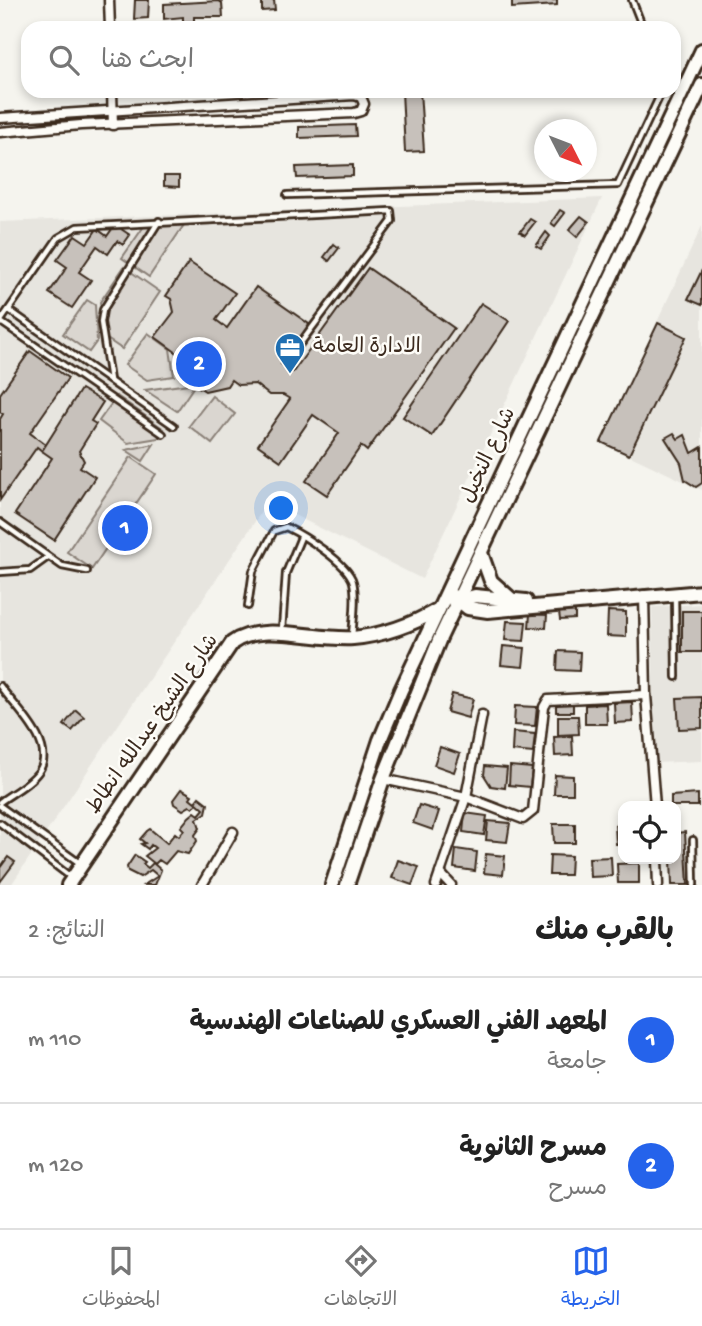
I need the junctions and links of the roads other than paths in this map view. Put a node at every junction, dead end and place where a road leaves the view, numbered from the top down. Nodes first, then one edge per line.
1 (109, 0) edge
2 (632, 0) edge
3 (110, 21) edge
4 (640, 21) edge
5 (702, 50) edge
6 (702, 85) edge
7 (681, 95) edge
8 (112, 98) edge
9 (295, 98) edge
10 (361, 98) edge
11 (659, 98) edge
12 (680, 98) edge
13 (217, 102) junction
14 (113, 112) junction
15 (0, 118) edge
16 (219, 120) junction
17 (113, 125) junction
18 (0, 132) edge
19 (287, 195) dead end
20 (159, 221) junction
21 (9, 310) junction
22 (0, 322) edge
23 (290, 356) dead end
24 (110, 381) junction
25 (174, 426) dead end
26 (163, 435) dead end
27 (0, 522) edge
28 (301, 537) junction
29 (481, 553) junction
30 (48, 557) junction
31 (87, 571) dead end
32 (0, 572) edge
33 (450, 588) junction
34 (702, 592) edge
35 (675, 594) junction
36 (644, 595) junction
37 (513, 600) junction
38 (458, 601) junction
39 (543, 604) junction
40 (248, 606) dead end
41 (439, 609) junction
42 (481, 611) junction
43 (282, 634) junction
44 (352, 638) junction
45 (440, 638) junction
46 (676, 677) dead end
47 (0, 687) edge
48 (646, 695) junction
49 (482, 715) dead end
50 (383, 779) junction
51 (466, 797) junction
52 (655, 801) edge
53 (0, 804) edge
54 (0, 823) edge
55 (233, 832) dead end
56 (692, 840) dead end
57 (82, 864) junction
58 (657, 864) edge
59 (440, 873) junction
60 (70, 881) edge
61 (202, 885) edge
62 (332, 885) edge
63 (347, 885) edge
64 (436, 885) edge
65 (451, 885) edge
66 (658, 885) edge
67 (694, 885) edge

1 - 3 street
2 - 4 lane
5 - 7 main road, شارع النخيل
6 - 29 main road, شارع النخيل
8 - 14 street
9 - 13 street
10 - 16 street
11 - 19 lane
12 - 33 main road, شارع النخيل
13 - 14 street
13 - 16 street
14 - 15 street
14 - 17 street
16 - 17 street
17 - 18 street
20 - 21 lane
20 - 23 lane
20 - 24 lane
21 - 22 lane
21 - 24 lane
22 - 26 lane
24 - 25 lane
27 - 30 lane
28 - 40 lane
28 - 43 lane
28 - 44 lane
29 - 37 main road
29 - 38 main road, شارع النخيل
30 - 31 lane
30 - 32 lane
33 - 38 main road
33 - 41 main road, شارع النخيل
34 - 35 main road, شارع الشيخ عبدالله انطاط
35 - 36 main road, شارع الشيخ عبدالله انطاط
35 - 46 lane
36 - 39 main road, شارع الشيخ عبدالله انطاط
36 - 48 street
37 - 38 main road, شارع الشيخ عبدالله انطاط
37 - 39 main road, شارع الشيخ عبدالله انطاط
38 - 41 main road, شارع الشيخ عبدالله انطاط
38 - 42 main road, شارع الشيخ عبدالله انطاط
38 - 45 main road, شارع النخيل
39 - 42 main road, شارع الشيخ عبدالله انطاط
41 - 44 main road, شارع الشيخ عبدالله انطاط
41 - 62 main road, شارع النخيل
42 - 45 main road
43 - 44 main road, شارع الشيخ عبدالله انطاط
43 - 57 main road, شارع الشيخ عبدالله انطاط
45 - 50 main road, شارع النخيل
47 - 53 lane
48 - 51 street
48 - 52 street
49 - 51 street
50 - 51 street
50 - 63 main road, شارع النخيل
51 - 59 street
53 - 57 lane
54 - 60 lane
55 - 61 street
56 - 67 lane
57 - 60 main road, شارع الشيخ عبدالله انطاط
58 - 66 street
59 - 64 street
59 - 65 street

